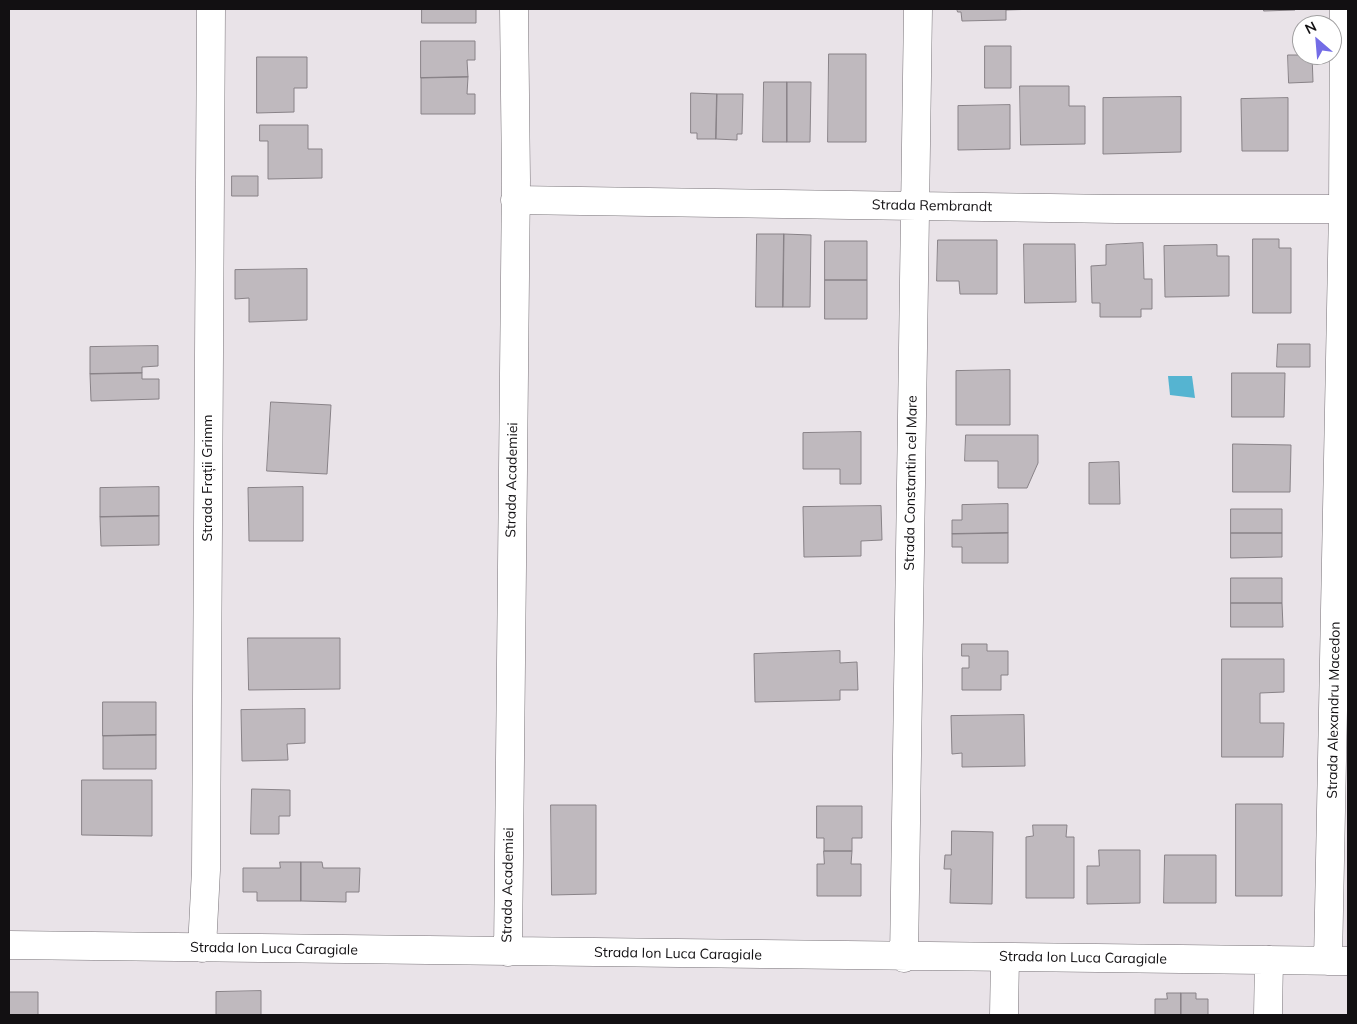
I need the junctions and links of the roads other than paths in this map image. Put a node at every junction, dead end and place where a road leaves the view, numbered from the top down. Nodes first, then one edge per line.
1 (211, 9) edge
2 (514, 9) edge
3 (918, 9) edge
4 (1344, 9) edge
5 (515, 200) junction
6 (915, 205) junction
7 (1346, 209) edge
8 (1342, 585) edge
9 (9, 945) edge
10 (202, 948) junction
11 (508, 952) junction
12 (1005, 957) junction
13 (904, 958) junction
14 (1269, 960) junction
15 (1338, 961) edge
16 (1004, 1015) edge
17 (1268, 1015) edge

1 - 10 street, Strada Frații Grimm
2 - 5 street, Strada Academiei
3 - 6 street, Strada Constantin cel Mare
4 - 7 street, Strada Alexandru Macedon
5 - 6 street, Strada Rembrandt
5 - 11 street, Strada Academiei
6 - 7 street, Strada Rembrandt
6 - 13 street, Strada Constantin cel Mare
7 - 8 street, Strada Alexandru Macedon
8 - 15 street, Strada Alexandru Macedon
9 - 10 street, Strada Ion Luca Caragiale
10 - 11 street, Strada Ion Luca Caragiale
11 - 13 street, Strada Ion Luca Caragiale
12 - 13 street, Strada Ion Luca Caragiale
12 - 14 street, Strada Ion Luca Caragiale
12 - 16 street
14 - 15 street, Strada Ion Luca Caragiale
14 - 17 street

